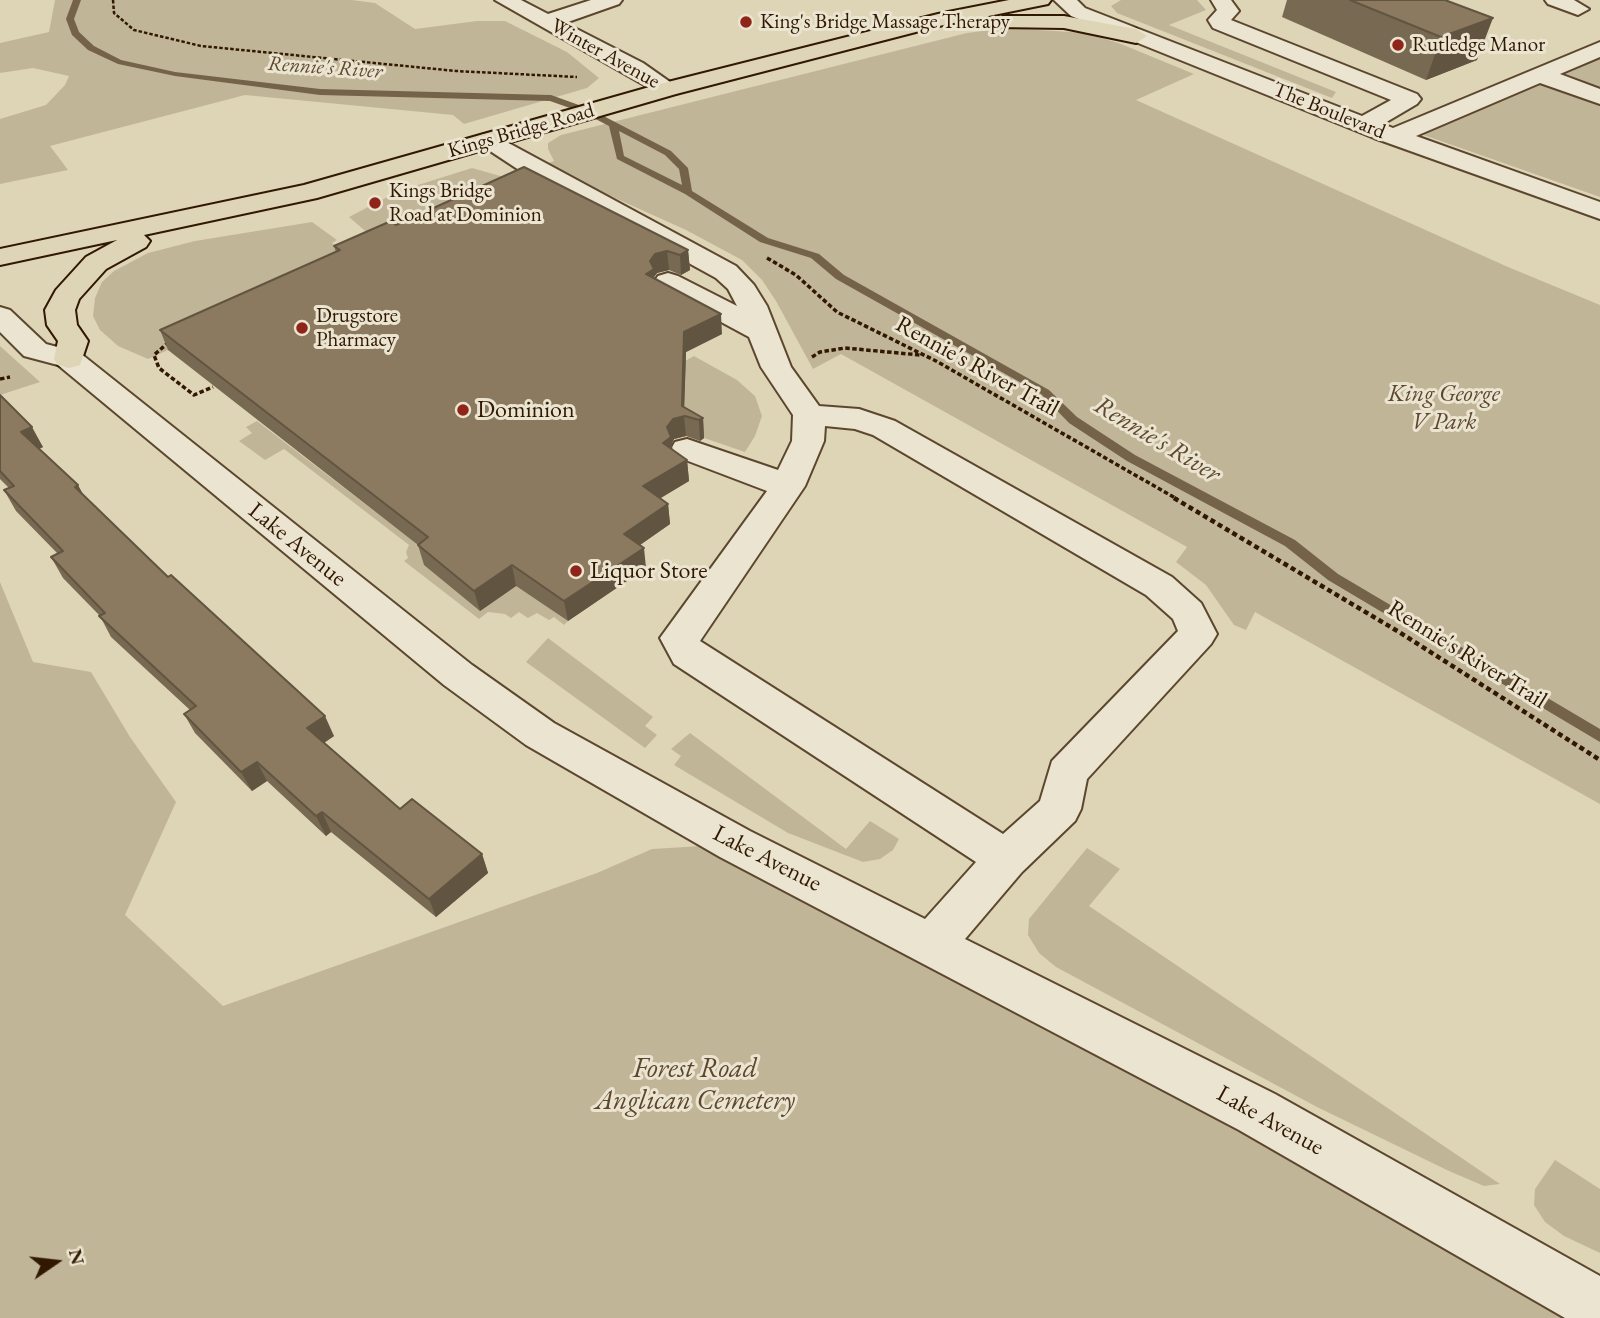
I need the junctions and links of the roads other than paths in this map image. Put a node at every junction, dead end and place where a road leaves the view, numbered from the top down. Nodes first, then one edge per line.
1 (505, 0) edge
2 (612, 0) edge
3 (978, 0) edge
4 (1041, 0) edge
5 (1064, 0) edge
6 (1221, 0) edge
7 (1555, 0) edge
8 (1578, 9) dead end
9 (951, 17) junction
10 (549, 21) junction
11 (1136, 36) junction
12 (1600, 49) edge
13 (1540, 75) junction
14 (668, 89) junction
15 (1600, 97) edge
16 (1364, 125) junction
17 (1394, 137) junction
18 (491, 140) junction
19 (1600, 211) edge
20 (159, 225) junction
21 (0, 257) edge
22 (668, 282) edge
23 (0, 316) edge
24 (762, 332) junction
25 (69, 359) junction
26 (809, 415) junction
27 (687, 449) dead end
28 (788, 486) junction
29 (1006, 859) junction
30 (932, 943) junction
31 (1600, 1307) edge

1 - 10 street, Winter Avenue
2 - 10 street
3 - 9 main road
4 - 9 main road, Kings Bridge Road
5 - 11 street, The Boulevard
6 - 16 street
7 - 8 street
9 - 11 main road
9 - 14 main road, Kings Bridge Road
10 - 14 street, Winter Avenue
11 - 16 street, The Boulevard
12 - 13 street
13 - 15 street
13 - 17 street
14 - 18 main road, Kings Bridge Road
16 - 17 street, The Boulevard
17 - 19 street, The Boulevard
18 - 20 main road, Kings Bridge Road
18 - 24 street
20 - 21 main road, Kings Bridge Road
20 - 25 main road
22 - 24 street
23 - 25 street, Lake Avenue
24 - 26 street
25 - 30 street, Lake Avenue
26 - 28 street
26 - 29 street
27 - 28 street
28 - 29 street
29 - 30 street
30 - 31 street, Lake Avenue

